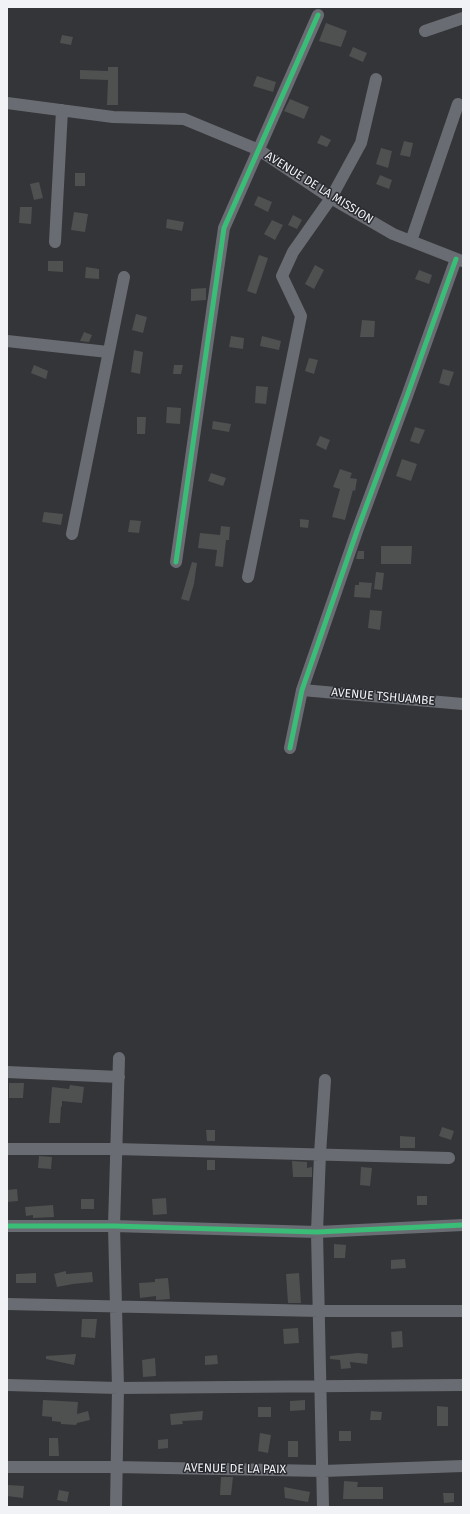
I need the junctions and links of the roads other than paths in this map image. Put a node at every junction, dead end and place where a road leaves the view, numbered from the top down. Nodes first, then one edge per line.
1 (318, 15) dead end
2 (463, 18) edge
3 (425, 31) dead end
4 (376, 79) dead end
5 (7, 103) edge
6 (458, 104) dead end
7 (62, 110) junction
8 (258, 150) junction
9 (331, 198) junction
10 (411, 241) junction
11 (55, 242) dead end
12 (459, 260) edge
13 (124, 277) dead end
14 (7, 341) edge
15 (108, 352) junction
16 (72, 534) dead end
17 (176, 562) dead end
18 (248, 577) dead end
19 (302, 690) junction
20 (463, 704) edge
21 (290, 748) dead end
22 (119, 1058) dead end
23 (7, 1072) edge
24 (118, 1077) junction
25 (324, 1080) dead end
26 (7, 1148) edge
27 (116, 1149) junction
28 (320, 1154) junction
29 (449, 1158) dead end
30 (463, 1225) edge
31 (7, 1226) edge
32 (114, 1226) junction
33 (317, 1232) junction
34 (7, 1304) edge
35 (116, 1306) junction
36 (319, 1311) junction
37 (463, 1311) edge
38 (7, 1385) edge
39 (463, 1386) edge
40 (321, 1387) junction
41 (118, 1388) junction
42 (116, 1466) junction
43 (463, 1466) edge
44 (7, 1467) edge
45 (322, 1471) junction
46 (116, 1507) edge
47 (323, 1507) edge

1 - 8 street
2 - 3 street
4 - 9 street
5 - 7 street, AVENUE DE LA MISSION
6 - 10 street
7 - 8 street, AVENUE DE LA MISSION
7 - 11 street
8 - 9 street, AVENUE DE LA MISSION
8 - 17 street
9 - 10 street, AVENUE DE LA MISSION
9 - 18 street
10 - 12 street, AVENUE DE LA MISSION
12 - 19 street
13 - 15 street
14 - 15 street
15 - 16 street
19 - 20 street, AVENUE TSHUAMBE
19 - 21 street
22 - 24 street
23 - 24 street
24 - 27 street
25 - 28 street
26 - 27 street
27 - 28 street
27 - 32 street
28 - 29 street
28 - 33 street
30 - 33 street
31 - 32 street
32 - 33 street
32 - 35 street
33 - 36 street
34 - 35 street
35 - 36 street
35 - 41 street
36 - 37 street
36 - 40 street
38 - 41 street
39 - 40 street
40 - 41 street
40 - 45 street
41 - 42 street
42 - 44 street, AVENUE DE LA PAIX
42 - 45 street, AVENUE DE LA PAIX
42 - 46 street
43 - 45 street, AVENUE DE LA PAIX
45 - 47 street

